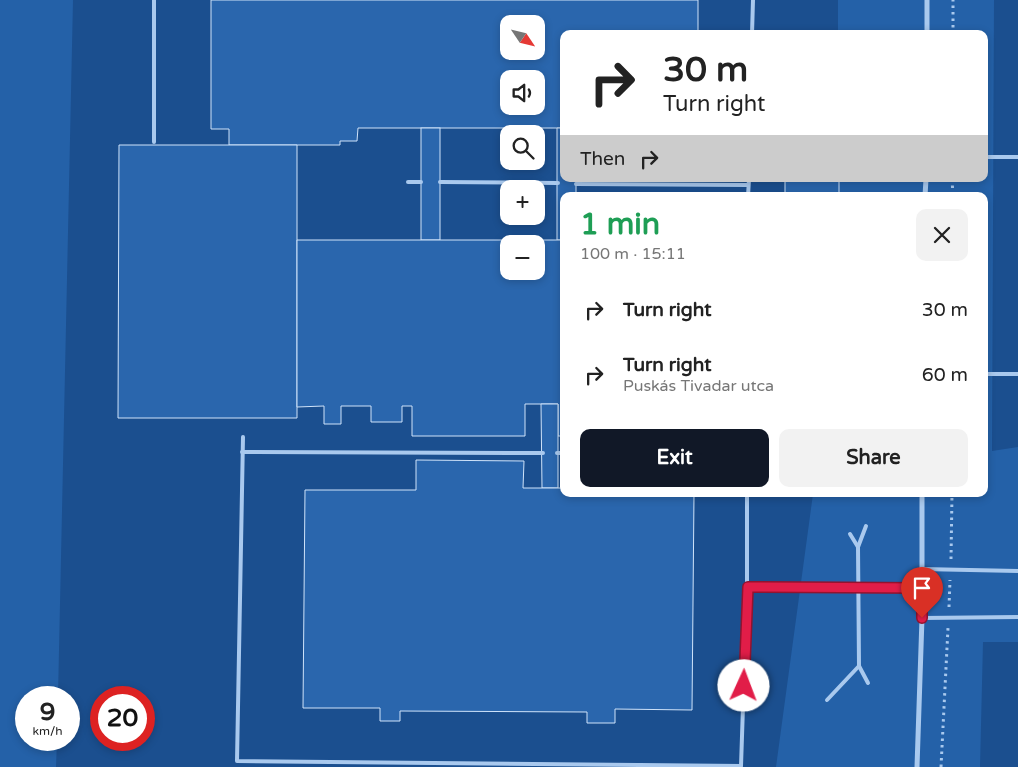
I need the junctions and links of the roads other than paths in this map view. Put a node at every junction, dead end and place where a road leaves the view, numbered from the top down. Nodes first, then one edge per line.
1 (154, 0) edge
2 (753, 0) edge
3 (928, 0) edge
4 (752, 30) edge
5 (927, 30) edge
6 (154, 142) dead end
7 (988, 157) edge
8 (1018, 157) edge
9 (408, 182) dead end
10 (421, 182) dead end
11 (440, 182) dead end
12 (558, 183) dead end
13 (576, 184) dead end
14 (748, 185) joint
15 (748, 192) edge
16 (988, 374) edge
17 (1018, 374) edge
18 (242, 437) dead end
19 (242, 452) junction
20 (543, 453) dead end
21 (747, 497) edge
22 (922, 497) edge
23 (866, 526) dead end
24 (850, 534) dead end
25 (858, 547) junction
26 (921, 569) junction
27 (1018, 571) edge
28 (748, 587) junction
29 (858, 588) junction
30 (922, 588) junction
31 (1018, 617) edge
32 (922, 618) junction
33 (859, 666) junction
34 (868, 683) dead end
35 (827, 700) dead end
36 (917, 767) edge

1 - 6 lane
2 - 4 lane
3 - 5 street
7 - 8 lane
9 - 10 lane
11 - 12 lane
13 - 14 lane
14 - 15 lane
16 - 17 lane
18 - 19 lane
19 - 20 lane
19 - 28 lane
21 - 28 lane
22 - 26 street
23 - 25 lane
24 - 25 lane
25 - 29 lane
26 - 27 lane
26 - 30 street
28 - 29 lane
29 - 30 lane
29 - 33 lane
30 - 32 street
31 - 32 lane
32 - 36 street
33 - 34 lane
33 - 35 lane

